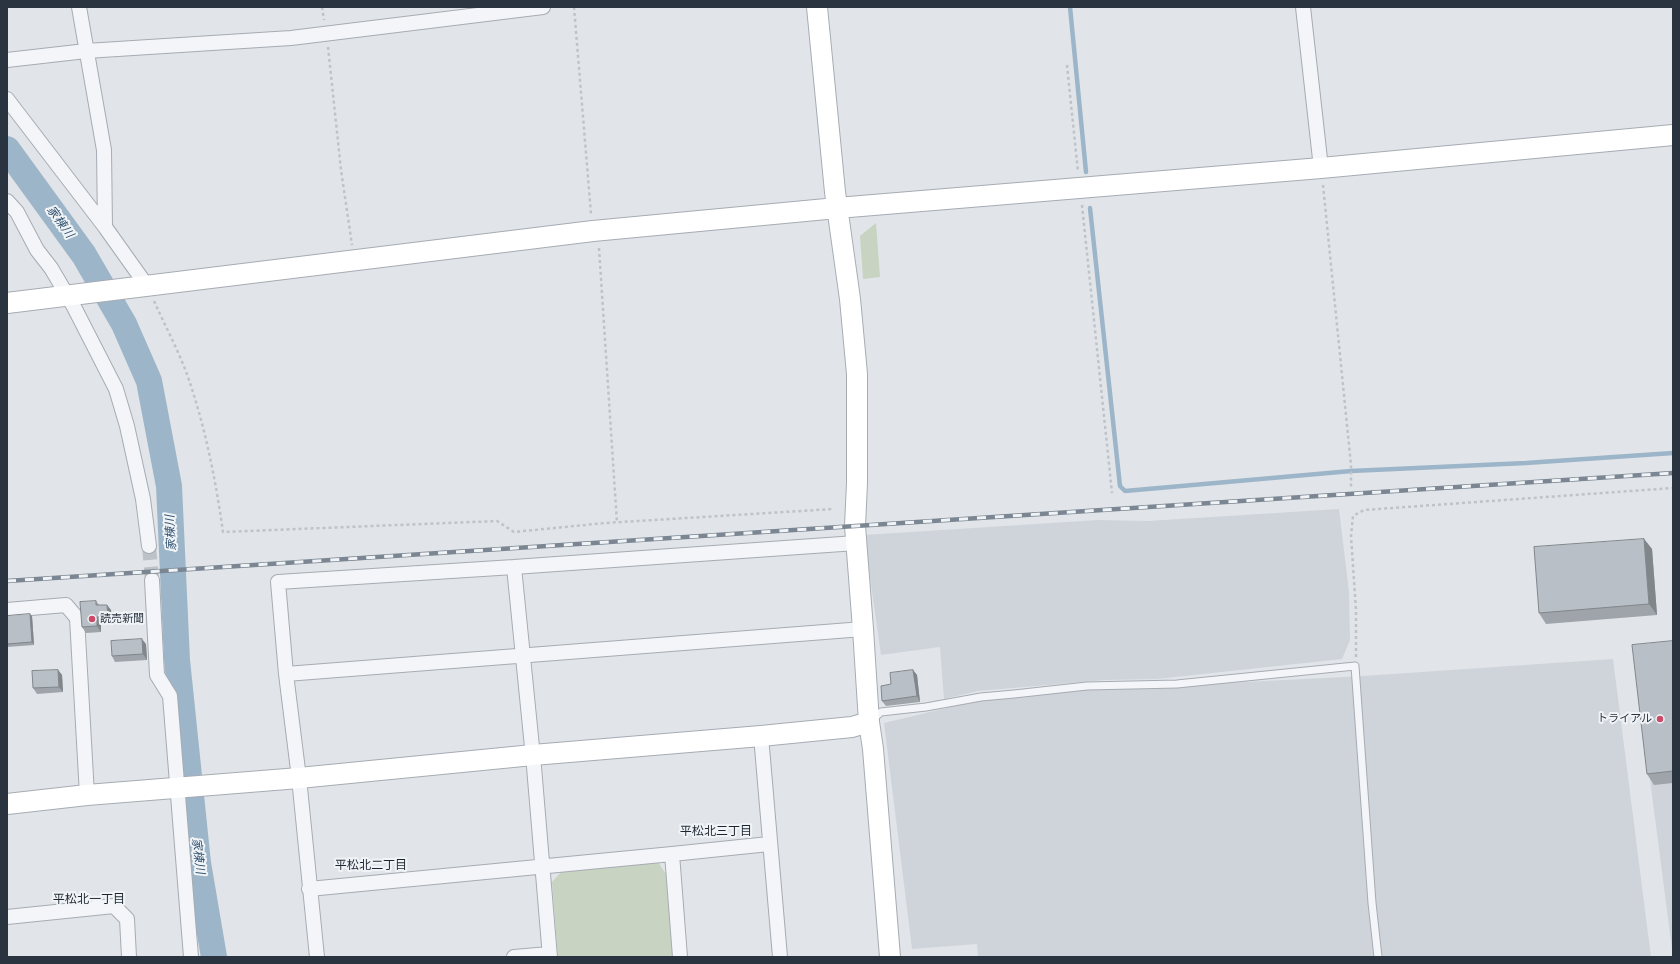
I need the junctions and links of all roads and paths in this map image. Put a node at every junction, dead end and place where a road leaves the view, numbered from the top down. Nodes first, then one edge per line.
1 (79, 7) edge
2 (322, 7) edge
3 (543, 7) edge
4 (574, 7) edge
5 (817, 7) edge
6 (1303, 7) edge
7 (326, 34) junction
8 (86, 51) junction
9 (7, 60) edge
10 (1067, 65) dead end
11 (7, 99) edge
12 (1673, 135) edge
13 (1321, 168) junction
14 (1080, 188) junction
15 (7, 201) edge
16 (837, 208) junction
17 (105, 227) junction
18 (593, 231) junction
19 (354, 261) junction
20 (142, 287) junction
21 (71, 295) junction
22 (7, 302) edge
23 (1351, 487) dead end
24 (1673, 488) edge
25 (1112, 493) dead end
26 (833, 509) dead end
27 (617, 522) junction
28 (856, 543) junction
29 (149, 546) tunnel mouth
30 (514, 567) junction
31 (152, 580) tunnel mouth
32 (7, 610) edge
33 (864, 630) junction
34 (522, 657) junction
35 (1356, 666) junction
36 (286, 674) junction
37 (869, 722) junction
38 (761, 736) junction
39 (533, 756) junction
40 (299, 778) junction
41 (180, 788) junction
42 (87, 795) junction
43 (7, 804) edge
44 (769, 844) junction
45 (672, 854) junction
46 (542, 866) junction
47 (310, 889) junction
48 (7, 917) edge
49 (550, 955) edge
50 (129, 957) edge
51 (191, 957) edge
52 (317, 957) edge
53 (514, 957) edge
54 (680, 957) edge
55 (780, 957) edge
56 (890, 957) edge
57 (1378, 957) edge

1 - 8 street
2 - 7 path
3 - 7 street
4 - 18 path
5 - 16 street
6 - 13 street
7 - 8 street
7 - 19 path
8 - 9 street
8 - 17 street
10 - 14 path
11 - 17 street
12 - 13 street
13 - 14 street
13 - 23 path
14 - 16 street
14 - 25 path
15 - 21 street
16 - 18 street
16 - 28 street
17 - 20 street
18 - 19 street
18 - 27 path
19 - 20 street
20 - 21 street
20 - 27 path
21 - 22 street
21 - 29 street
24 - 35 path
26 - 27 path
28 - 30 street
28 - 33 street
30 - 34 street
30 - 36 street
31 - 41 street
32 - 42 street
33 - 34 street
33 - 37 street
34 - 36 street
34 - 39 street
35 - 37 lane
35 - 57 lane
36 - 40 street
37 - 38 street
37 - 56 street
38 - 39 street
38 - 44 street
39 - 40 street
39 - 46 street
40 - 41 street
40 - 47 street
41 - 42 street
41 - 51 street
42 - 43 street
44 - 45 street
44 - 55 street
45 - 46 street
45 - 54 street
46 - 47 street
46 - 49 street
47 - 52 street
48 - 50 street
49 - 53 street

